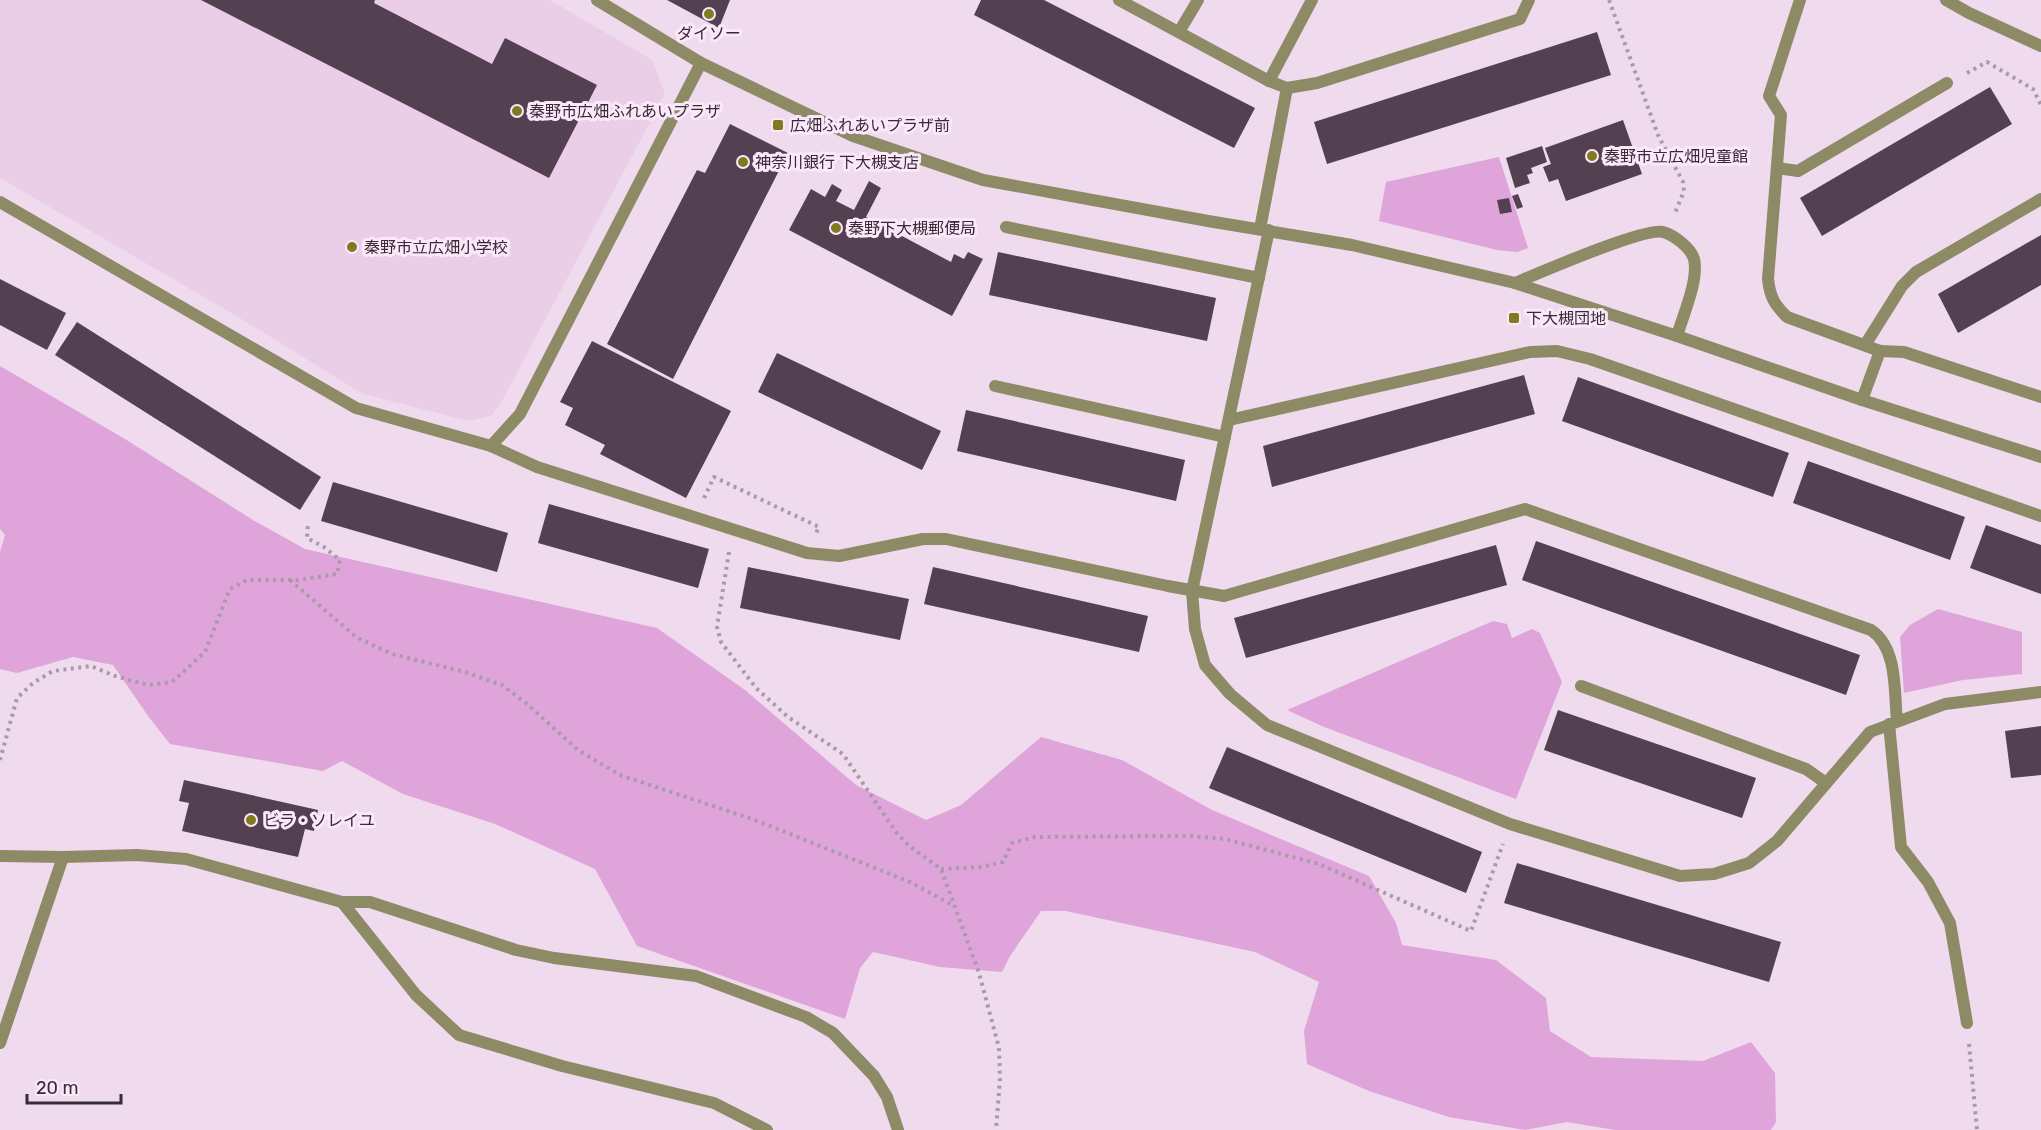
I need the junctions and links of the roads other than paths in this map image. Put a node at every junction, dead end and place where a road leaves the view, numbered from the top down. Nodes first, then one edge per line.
1 (597, 0) edge
2 (1119, 0) edge
3 (1198, 0) edge
4 (1312, 0) edge
5 (1529, 0) edge
6 (1800, 0) edge
7 (1946, 0) edge
8 (1179, 32) junction
9 (2041, 46) edge
10 (701, 63) junction
11 (1269, 81) junction
12 (1947, 82) road end
13 (1287, 88) junction
14 (1777, 168) junction
15 (2041, 199) edge
16 (0, 202) edge
17 (1006, 227) dead end
18 (1264, 229) junction
19 (1259, 278) junction
20 (1515, 283) junction
21 (1677, 336) junction
22 (1865, 345) junction
23 (1880, 351) junction
24 (995, 386) dead end
25 (2041, 397) edge
26 (1862, 400) junction
27 (1229, 420) junction
28 (1225, 438) junction
29 (491, 446) junction
30 (2041, 457) edge
31 (2041, 516) edge
32 (1192, 591) junction
33 (1581, 686) dead end
34 (2041, 692) edge
35 (1893, 723) junction
36 (1826, 783) junction
37 (0, 856) edge
38 (63, 857) junction
39 (342, 902) junction
40 (1967, 1023) road end
41 (0, 1043) edge
42 (767, 1130) edge
43 (898, 1130) edge

1 - 10 street
2 - 8 street
3 - 8 street
4 - 11 street
5 - 13 street
6 - 14 street
7 - 9 street
8 - 11 street
10 - 18 street
10 - 29 street
11 - 13 street
12 - 14 street
13 - 18 street
14 - 22 street
15 - 22 street
16 - 29 street
17 - 19 street
18 - 19 street
18 - 20 street
19 - 27 street
20 - 21 street
20 - 21 street
21 - 26 street
22 - 23 street
23 - 25 street
23 - 26 street
24 - 28 street
26 - 30 street
27 - 28 street
27 - 31 street
28 - 32 street
29 - 32 street
32 - 35 street
32 - 36 street
33 - 36 street
34 - 35 street
35 - 36 street
35 - 40 street
37 - 38 street
38 - 39 street
38 - 41 street
39 - 42 street
39 - 43 street

